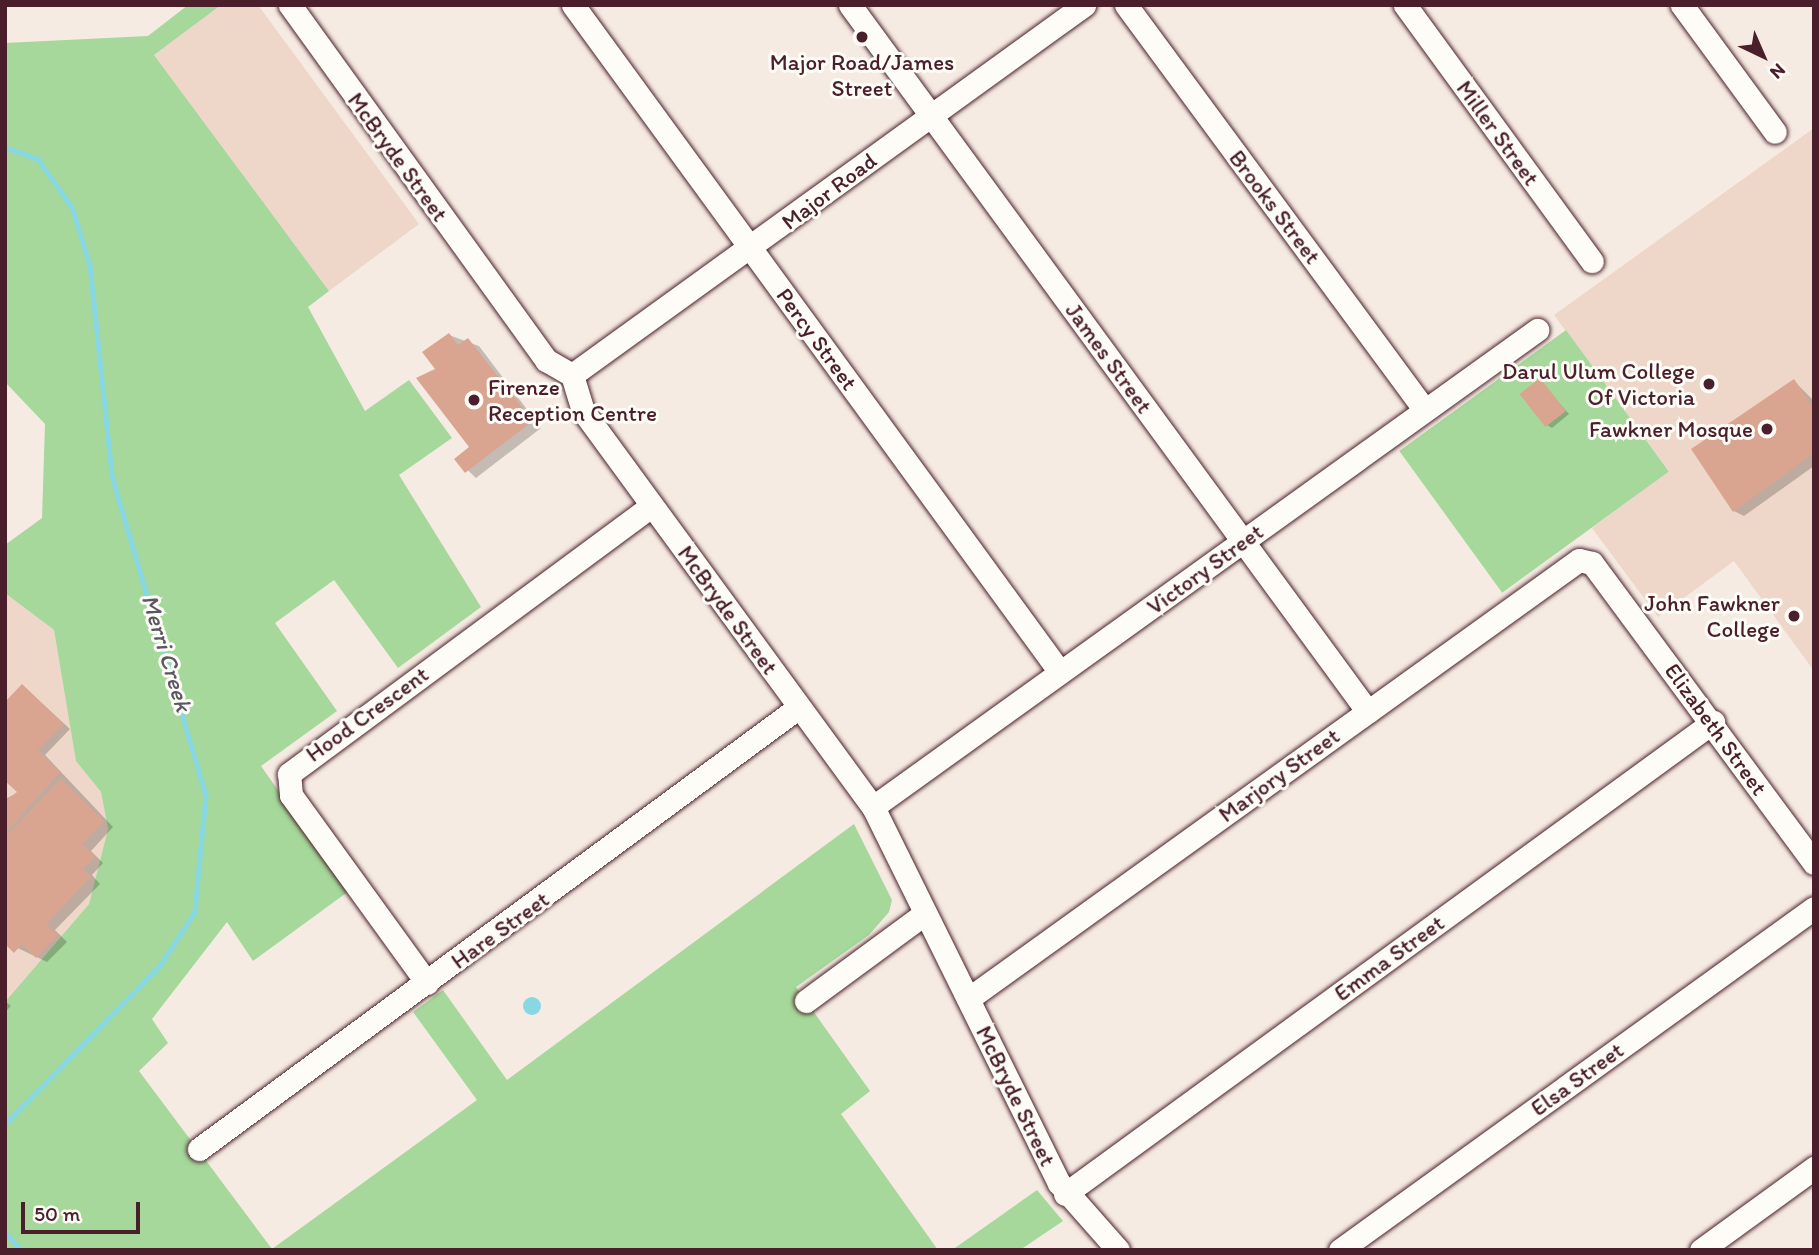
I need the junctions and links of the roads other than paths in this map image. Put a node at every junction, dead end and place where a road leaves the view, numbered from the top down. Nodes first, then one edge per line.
1 (290, 5) edge
2 (573, 5) edge
3 (850, 5) edge
4 (1084, 5) edge
5 (1126, 5) edge
6 (1405, 5) edge
7 (1682, 5) edge
8 (931, 117) junction
9 (1775, 132) dead end
10 (751, 249) junction
11 (1592, 261) dead end
12 (1537, 330) dead end
13 (572, 375) junction
14 (1424, 409) junction
15 (651, 506) junction
16 (1244, 541) junction
17 (1592, 563) joint
18 (1060, 672) junction
19 (799, 707) junction
20 (1368, 712) junction
21 (1713, 722) junction
22 (873, 807) junction
23 (1814, 863) edge
24 (1814, 908) edge
25 (924, 914) junction
26 (427, 983) junction
27 (968, 999) junction
28 (806, 1001) dead end
29 (200, 1149) dead end
30 (1814, 1168) edge
31 (1065, 1194) junction
32 (1118, 1250) edge
33 (1340, 1250) edge
34 (1701, 1250) edge

1 - 13 street, McBryde Street
2 - 10 street, Percy Street
3 - 8 street, James Street
4 - 8 street, Major Road
5 - 14 street, Brooks Street
6 - 11 street, Miller Street
7 - 9 street
8 - 10 street, Major Road
8 - 16 street, James Street
10 - 13 street, Major Road
10 - 18 street, Percy Street
12 - 14 street, Victory Street
13 - 15 street, McBryde Street
14 - 16 street, Victory Street
15 - 19 street, McBryde Street
15 - 26 street, Hood Crescent
16 - 18 street, Victory Street
16 - 20 street, James Street
17 - 20 street, Marjory Street
17 - 21 street, Elizabeth Street
18 - 22 street, Victory Street
19 - 22 street, McBryde Street
19 - 26 street, Hare Street
20 - 27 street, Marjory Street
21 - 23 street, Elizabeth Street
21 - 31 street, Emma Street
22 - 25 street, McBryde Street
24 - 33 street, Elsa Street
25 - 27 street, McBryde Street
25 - 28 street
26 - 29 street, Hare Street
27 - 31 street, McBryde Street
30 - 34 street
31 - 32 street, McBryde Street

